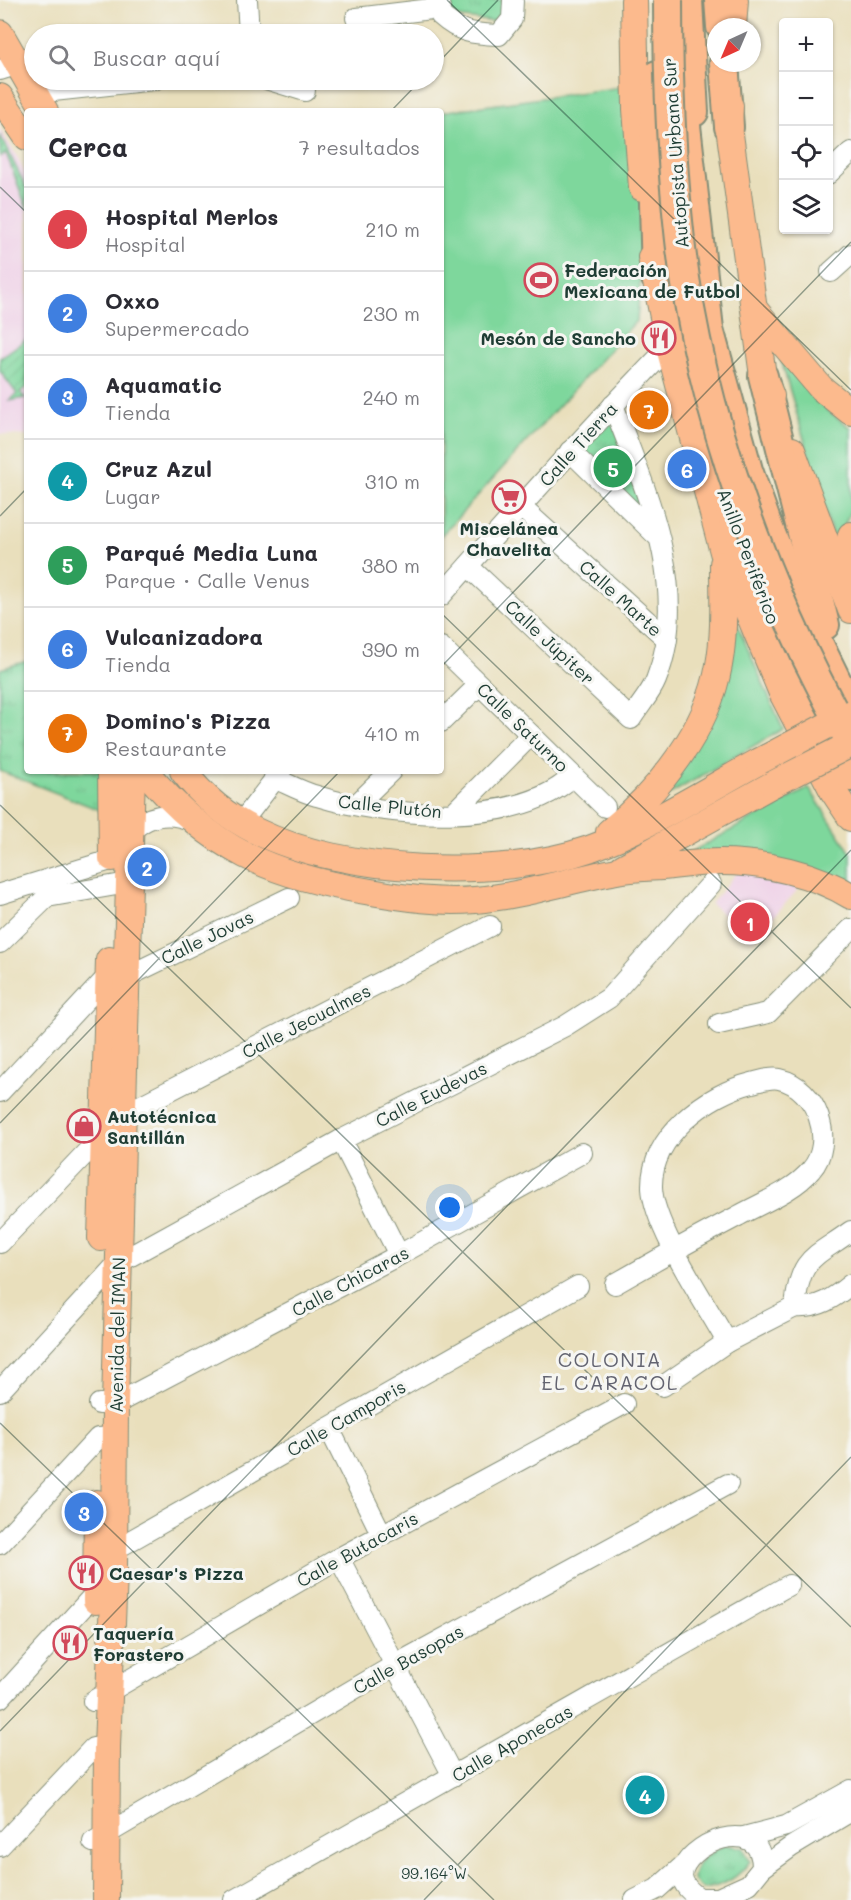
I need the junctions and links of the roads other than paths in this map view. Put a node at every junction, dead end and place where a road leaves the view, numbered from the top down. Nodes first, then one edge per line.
1 (247, 0) edge
2 (513, 0) edge
3 (634, 0) edge
4 (680, 0) edge
5 (688, 0) edge
6 (719, 0) edge
7 (735, 0) edge
8 (439, 4) edge
9 (661, 8) edge
10 (356, 18) dead end
11 (720, 18) edge
12 (734, 18) edge
13 (250, 24) edge
14 (0, 34) edge
15 (10, 67) edge
16 (725, 72) edge
17 (732, 72) edge
18 (24, 83) edge
19 (30, 90) edge
20 (102, 90) edge
21 (302, 90) edge
22 (305, 91) dead end
23 (0, 97) edge
24 (40, 102) edge
25 (729, 127) junction
26 (24, 133) edge
27 (851, 152) edge
28 (833, 169) edge
29 (851, 254) edge
30 (831, 272) dead end
31 (656, 279) junction
32 (753, 308) junction
33 (669, 347) junction
34 (763, 376) junction
35 (612, 405) junction
36 (851, 412) edge
37 (695, 450) junction
38 (570, 451) junction
39 (522, 508) junction
40 (851, 535) edge
41 (657, 536) junction
42 (723, 552) junction
43 (468, 566) junction
44 (444, 593) edge
45 (851, 610) edge
46 (825, 625) junction
47 (667, 639) junction
48 (444, 650) edge
49 (792, 667) junction
50 (851, 675) edge
51 (479, 685) junction
52 (851, 712) edge
53 (444, 719) edge
54 (531, 735) junction
55 (851, 743) edge
56 (112, 774) edge
57 (132, 774) edge
58 (148, 774) edge
59 (186, 774) edge
60 (278, 774) edge
61 (388, 774) edge
62 (573, 776) junction
63 (851, 777) edge
64 (356, 805) junction
65 (605, 807) dead end
66 (453, 813) junction
67 (851, 818) edge
68 (196, 822) junction
69 (241, 823) junction
70 (124, 849) junction
71 (588, 849) junction
72 (363, 861) junction
73 (614, 871) junction
74 (120, 884) junction
75 (711, 884) dead end
76 (48, 888) junction
77 (358, 891) junction
78 (0, 894) edge
79 (851, 897) edge
80 (289, 898) dead end
81 (490, 926) dead end
82 (851, 928) edge
83 (0, 943) edge
84 (117, 976) junction
85 (719, 1024) dead end
86 (0, 1092) edge
87 (122, 1115) junction
88 (103, 1134) junction
89 (340, 1140) junction
90 (582, 1153) dead end
91 (851, 1231) edge
92 (0, 1243) edge
93 (675, 1249) junction
94 (399, 1255) junction
95 (118, 1263) junction
96 (101, 1282) junction
97 (615, 1284) dead end
98 (851, 1284) edge
99 (578, 1286) dead end
100 (795, 1307) junction
101 (728, 1342) junction
102 (663, 1386) dead end
103 (0, 1391) edge
104 (107, 1404) junction
105 (624, 1404) dead end
106 (329, 1428) junction
107 (107, 1438) junction
108 (728, 1484) dead end
109 (382, 1534) junction
110 (0, 1544) edge
111 (108, 1558) junction
112 (339, 1558) junction
113 (789, 1585) dead end
114 (96, 1593) junction
115 (395, 1665) junction
116 (101, 1696) junction
117 (0, 1698) edge
118 (100, 1748) junction
119 (453, 1776) junction
120 (851, 1790) edge
121 (851, 1811) edge
122 (744, 1837) junction
123 (99, 1838) junction
124 (0, 1846) edge
125 (684, 1865) junction
126 (762, 1868) junction
127 (97, 1899) edge
128 (691, 1899) edge
129 (234, 1900) edge
130 (635, 1900) edge

1 - 13 street
2 - 8 street
3 - 31 main road
4 - 52 highway, Autopista Urbana Sur
5 - 46 highway
6 - 11 highway
7 - 12 main road
8 - 10 street
9 - 31 highway
9 - 49 highway, Anillo Periférico
9 - 55 highway, Autopista Urbana Sur, bridge
14 - 15 main road
15 - 18 main road
16 - 25 highway
17 - 25 main road
19 - 24 main road
20 - 24 street
21 - 22 street
23 - 26 main road
25 - 32 main road
27 - 28 street
29 - 30 street
31 - 33 main road
32 - 34 main road
32 - 36 main road
33 - 35 street, Calle Tierra
33 - 37 main road
34 - 45 main road
34 - 46 highway
35 - 38 street, Calle Tierra
35 - 41 street
37 - 42 main road
37 - 49 highway
38 - 39 street, Calle Tierra
38 - 41 street
39 - 43 street, Calle Tierra
39 - 47 street, Calle Marte
40 - 45 main road
41 - 47 street
42 - 67 main road
42 - 71 main road
43 - 44 street, Calle Tierra
43 - 47 street, Calle Júpiter
46 - 50 highway
48 - 51 street, Calle Saturno
49 - 63 highway, Anillo Periférico
51 - 53 street
51 - 54 street, Calle Saturno
52 - 71 main road, bridge
54 - 62 street, Calle Saturno
54 - 66 street
55 - 73 main road, bridge
56 - 70 main road, Avenida del IMAN
57 - 70 main road, Avenida del IMAN
58 - 68 main road
59 - 69 main road
60 - 64 street, Calle Plutón
60 - 69 street
61 - 64 street
62 - 65 street, Calle Saturno
62 - 66 street, Calle Plutón
64 - 66 street, Calle Plutón
68 - 70 street
68 - 77 main road
69 - 72 main road
70 - 74 main road, Avenida del IMAN
70 - 76 street
71 - 72 main road
72 - 77 street
73 - 77 main road
73 - 79 main road
74 - 76 street
74 - 84 main road, Avenida del IMAN
75 - 89 street, Calle Eudevas
76 - 78 street
76 - 83 street
80 - 84 street, Calle Jovas
81 - 87 street, Calle Jecualmes
82 - 85 street
84 - 86 street
84 - 87 main road, Avenida del IMAN
84 - 88 main road, Avenida del IMAN
87 - 88 street, Calle Jecualmes
87 - 95 main road, Avenida del IMAN
88 - 92 street, Calle Jecualmes
88 - 96 main road, Avenida del IMAN
89 - 94 street
89 - 95 street, Calle Eudevas
90 - 94 street, Calle Chicaras
91 - 100 street
93 - 93 street
93 - 97 street
93 - 101 street
94 - 104 street, Calle Chicaras
95 - 96 street, Calle Eudevas
95 - 104 main road, Avenida del IMAN
96 - 103 street, Calle Eudevas
96 - 104 main road, Avenida del IMAN
98 - 100 street
99 - 106 street, Calle Camporis
100 - 101 street
101 - 102 street
104 - 107 main road, Avenida del IMAN
105 - 109 street, Calle Butacaris
106 - 109 street
106 - 111 street, Calle Camporis
107 - 110 street
107 - 111 main road, Avenida del IMAN
108 - 115 street, Calle Basopas
109 - 112 street, Calle Butacaris
111 - 114 main road, Avenida del IMAN
111 - 116 main road, Avenida del IMAN
112 - 115 street
112 - 116 street, Calle Butacaris
113 - 119 street, Calle Aponecas
114 - 116 main road, Avenida del IMAN
114 - 117 street
115 - 119 street
115 - 123 street, Calle Basopas
116 - 118 main road, Avenida del IMAN
118 - 123 main road, Avenida del IMAN
118 - 124 street
119 - 129 street, Calle Aponecas
120 - 122 street
121 - 126 street
122 - 125 street
122 - 126 street
123 - 127 main road, Avenida del IMAN
125 - 128 street
125 - 130 street
126 - 128 street

